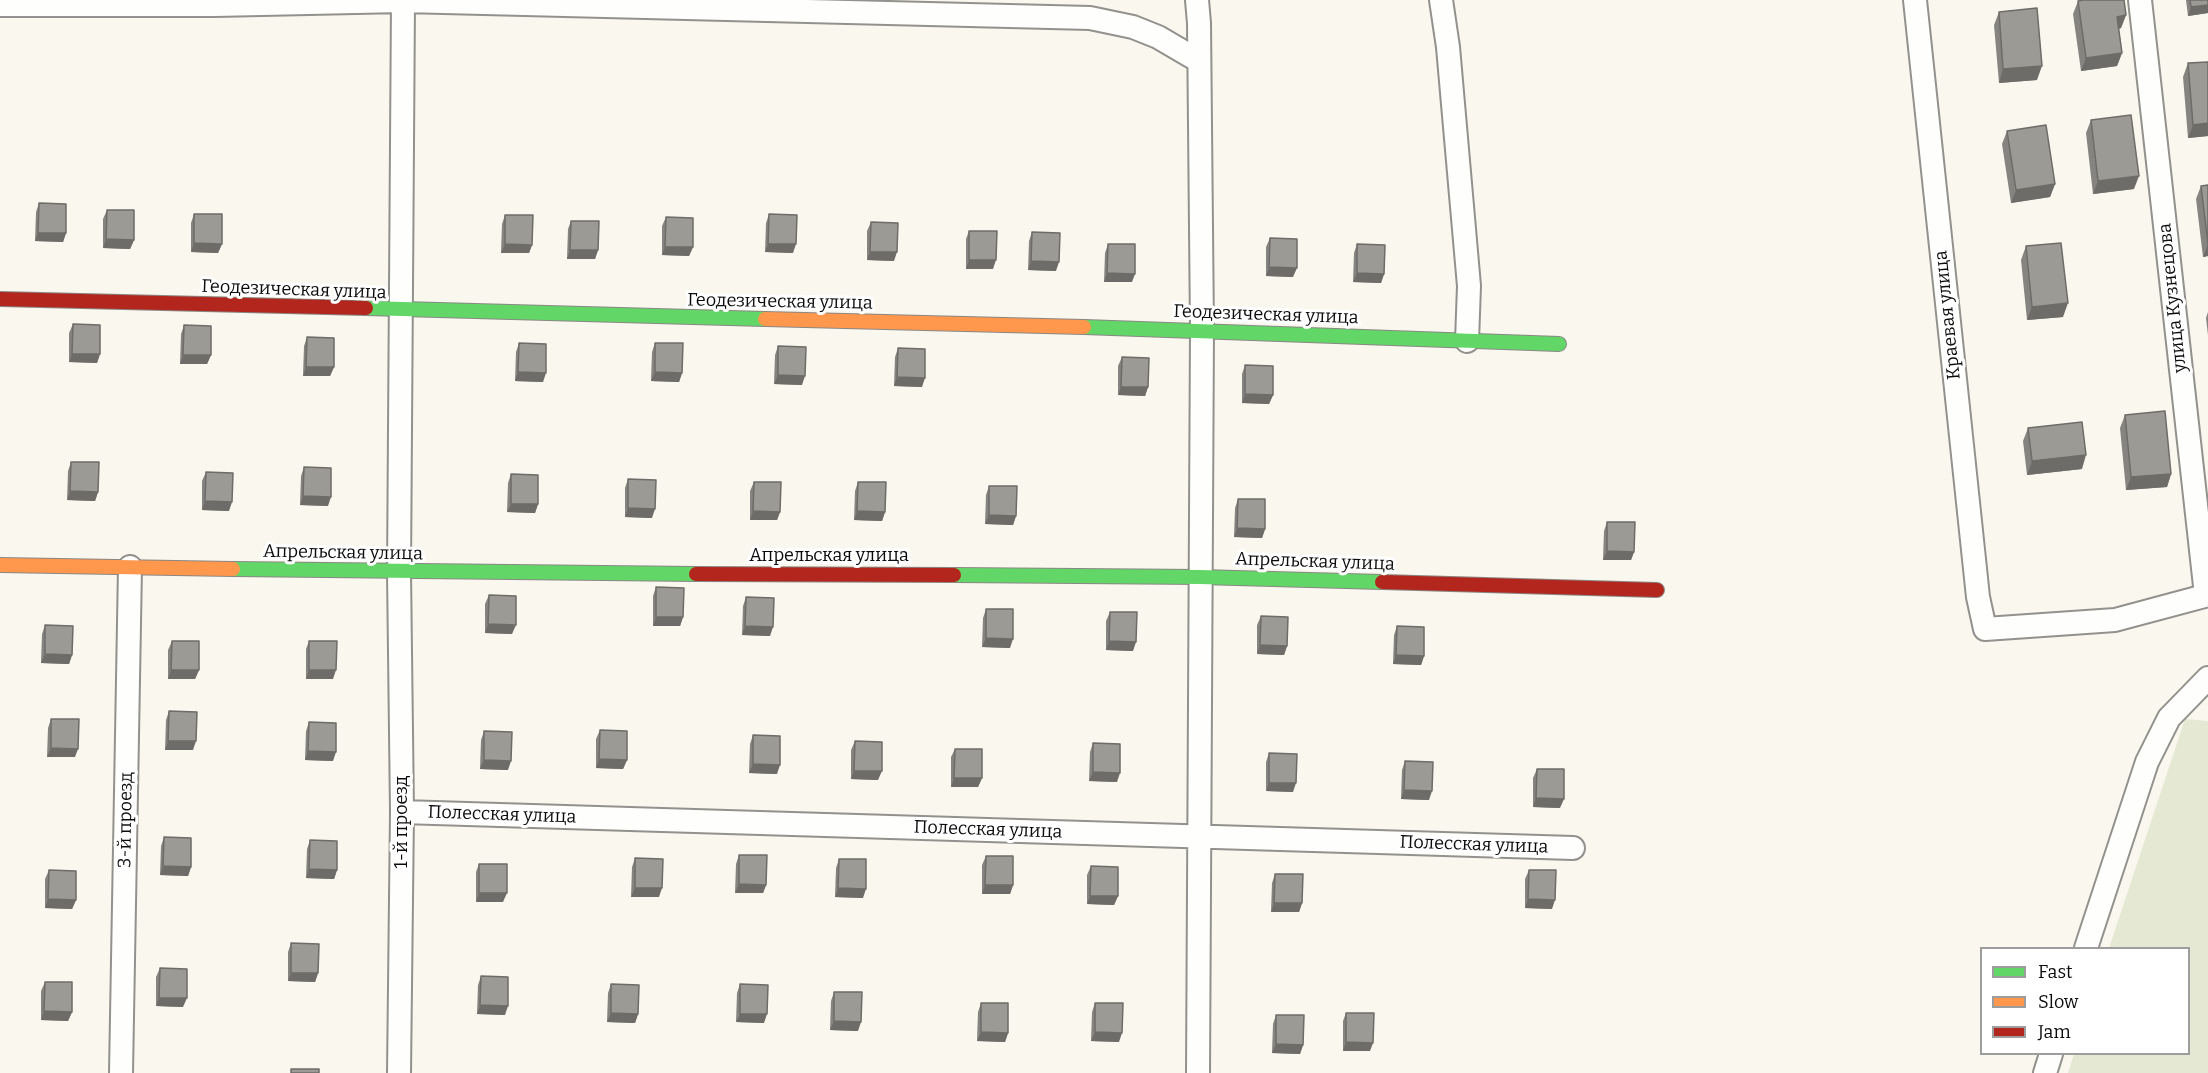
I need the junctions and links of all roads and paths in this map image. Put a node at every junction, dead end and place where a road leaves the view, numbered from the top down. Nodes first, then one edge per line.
1 (403, 0) edge
2 (1197, 0) edge
3 (1441, 0) edge
4 (1915, 0) edge
5 (2140, 0) edge
6 (0, 5) edge
7 (1199, 61) junction
8 (0, 299) edge
9 (400, 311) junction
10 (1202, 330) junction
11 (1467, 341) junction
12 (1559, 344) dead end
13 (0, 565) edge
14 (130, 567) junction
15 (399, 572) junction
16 (1200, 577) junction
17 (1657, 590) dead end
18 (2207, 595) edge
19 (2208, 678) edge
20 (402, 812) junction
21 (1200, 836) junction
22 (1573, 848) dead end
23 (2086, 947) edge
24 (2050, 1055) edge
25 (122, 1073) edge
26 (399, 1073) edge
27 (1198, 1073) edge
28 (2045, 1073) edge

1 - 6 street
1 - 7 street
1 - 9 street, 1-й проезд
2 - 7 street
3 - 11 street
4 - 18 street, Краевая улица
5 - 18 street, улица Кузнецова
7 - 10 street
8 - 9 street, Геодезическая улица
9 - 10 street, Геодезическая улица
9 - 15 street, 1-й проезд
10 - 11 street, Геодезическая улица
10 - 16 street
11 - 12 street, Геодезическая улица
13 - 14 street, Апрельская улица
14 - 15 street, Апрельская улица
14 - 25 street, 3-й проезд
15 - 16 street, Апрельская улица
15 - 20 street, 1-й проезд
16 - 17 street, Апрельская улица
16 - 21 street
19 - 23 street
20 - 21 street, Полесская улица
20 - 26 street, 1-й проезд
21 - 22 street, Полесская улица
21 - 27 street
24 - 28 street

